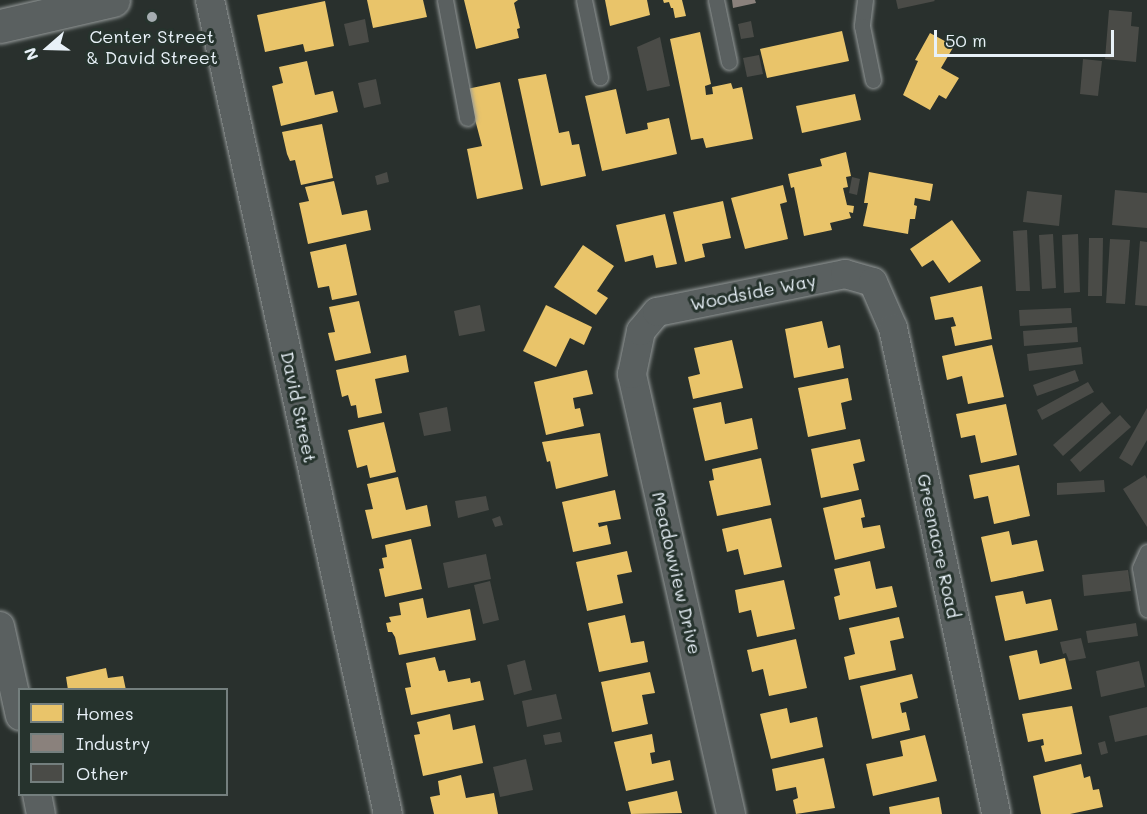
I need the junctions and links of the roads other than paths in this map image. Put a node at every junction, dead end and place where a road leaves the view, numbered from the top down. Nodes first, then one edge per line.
1 (113, 0) edge
2 (210, 0) edge
3 (445, 0) edge
4 (584, 0) edge
5 (716, 0) edge
6 (865, 0) edge
7 (0, 26) edge
8 (729, 62) dead end
9 (600, 77) dead end
10 (873, 80) dead end
11 (467, 118) dead end
12 (873, 282) joint
13 (641, 331) joint
14 (1147, 552) edge
15 (1147, 609) edge
16 (0, 626) edge
17 (4, 661) edge
18 (18, 709) edge
19 (37, 796) edge
20 (41, 814) edge
21 (388, 814) edge
22 (731, 814) edge
23 (996, 814) edge

1 - 7 street
2 - 21 street, David Street
3 - 11 lane
4 - 9 lane
5 - 8 lane
6 - 10 lane
12 - 13 street, Woodside Way
12 - 23 street, Greenacre Road
13 - 22 street, Meadowview Drive
14 - 15 lane
16 - 17 street
17 - 18 street
19 - 20 street

